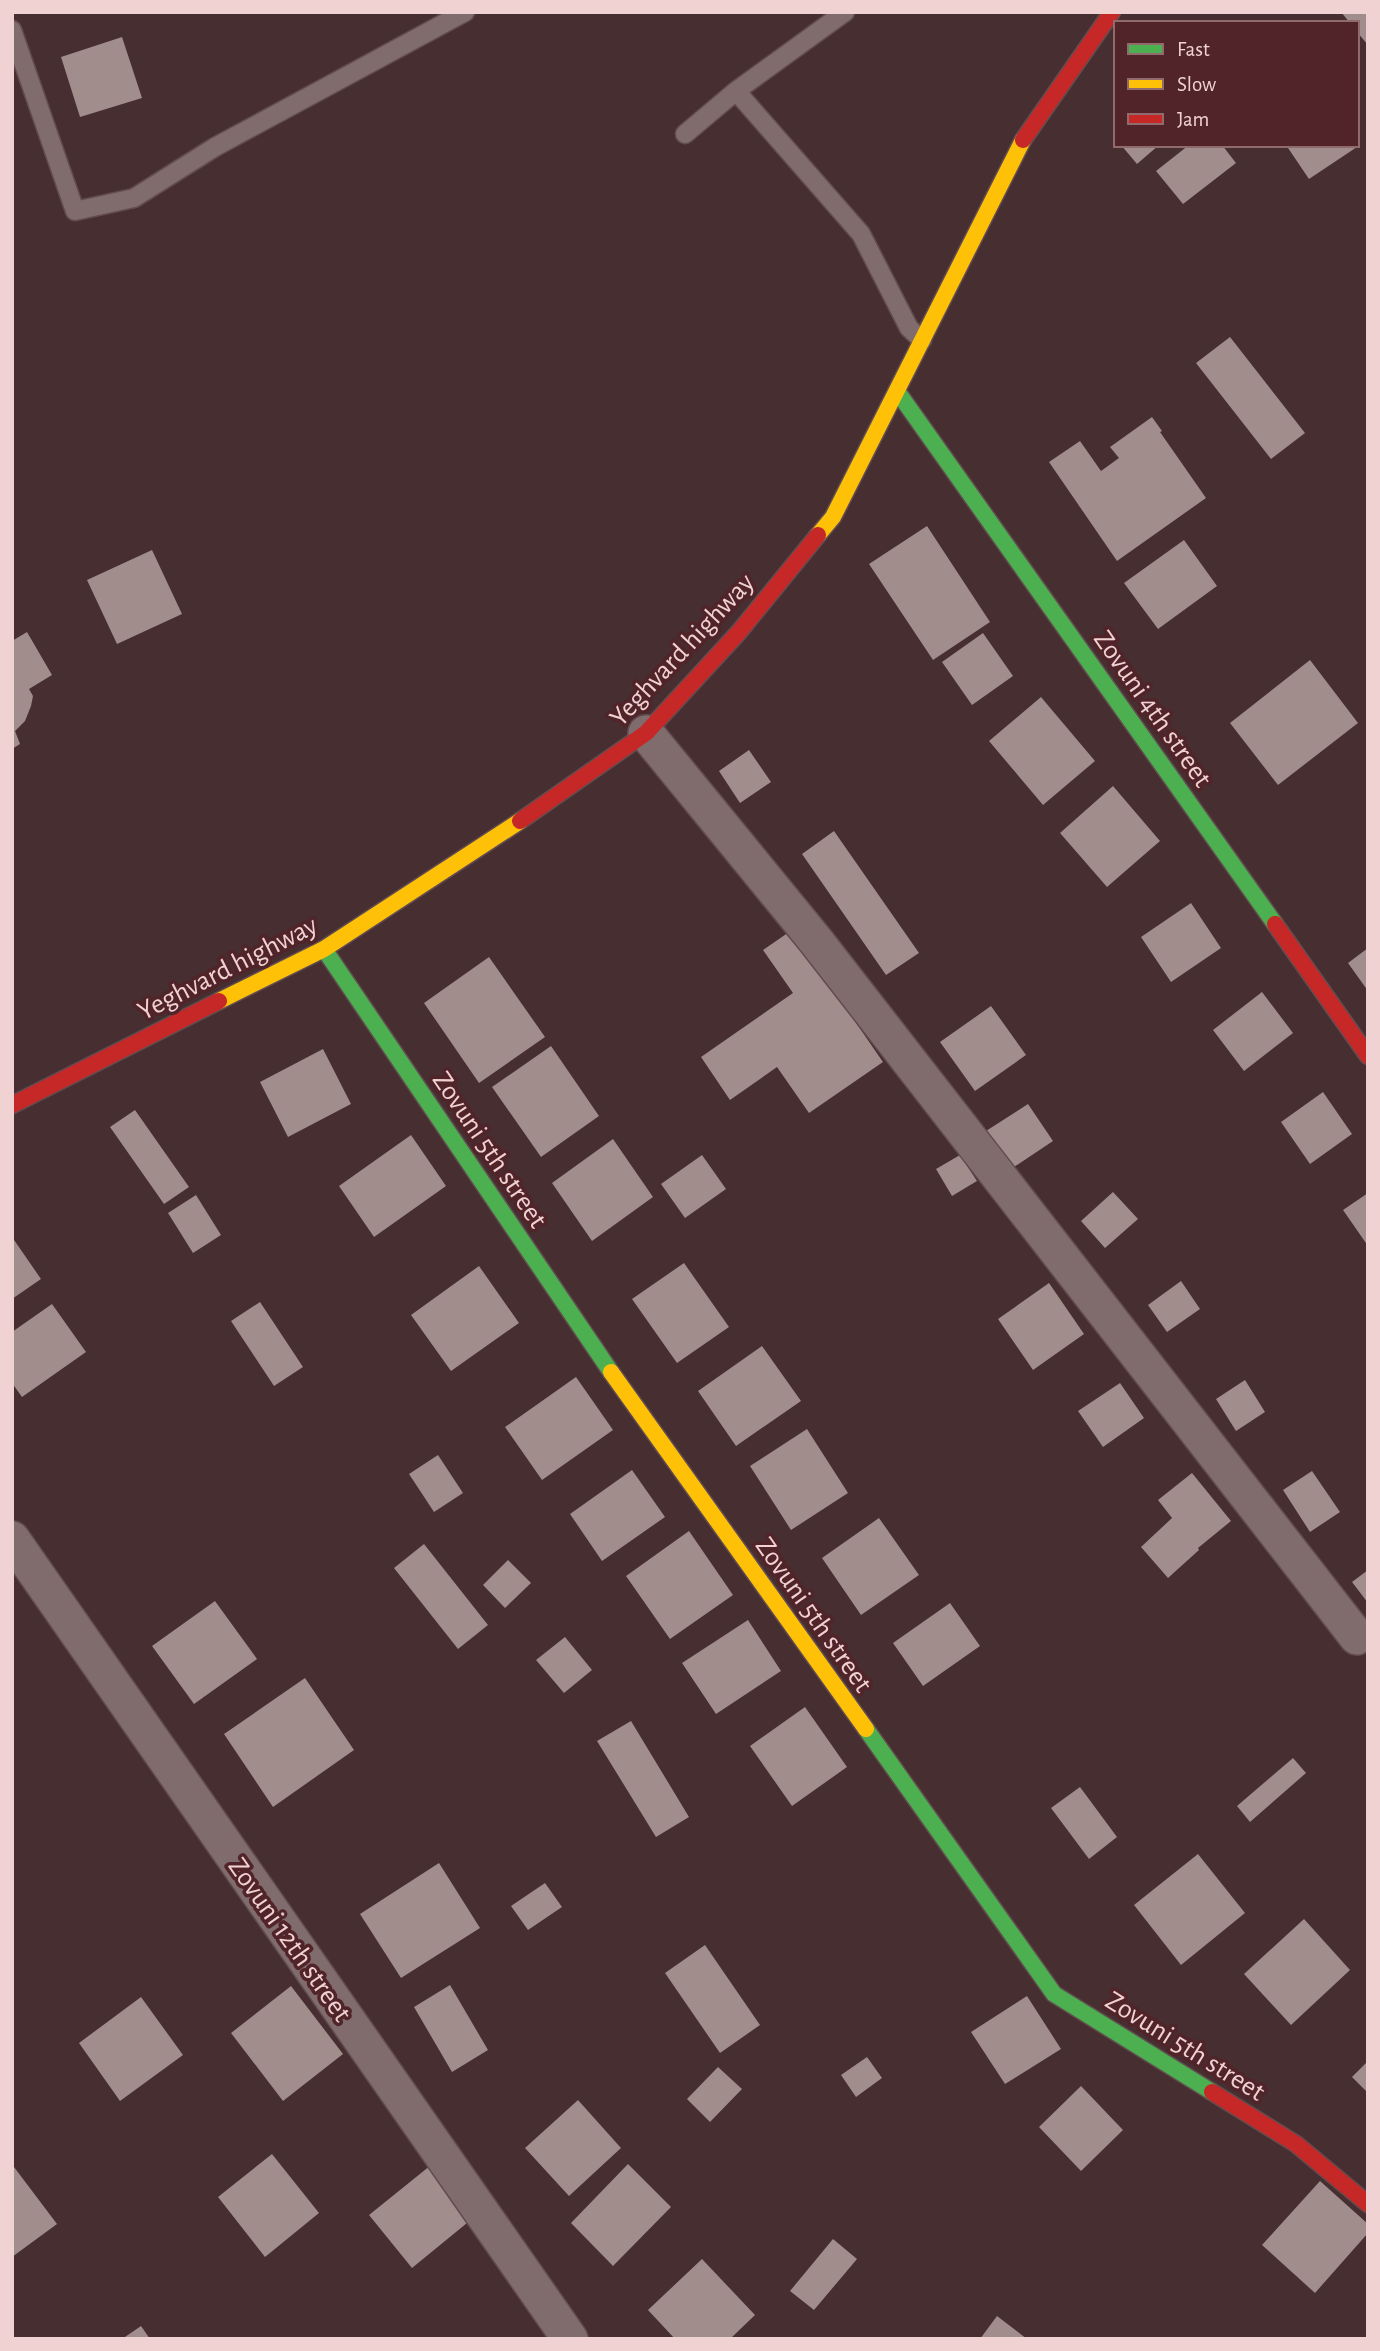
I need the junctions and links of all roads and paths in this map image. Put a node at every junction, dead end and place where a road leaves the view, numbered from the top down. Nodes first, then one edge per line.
1 (465, 12) edge
2 (845, 12) edge
3 (1112, 12) edge
4 (12, 30) edge
5 (736, 91) junction
6 (685, 134) dead end
7 (922, 340) junction
8 (897, 391) junction
9 (646, 733) junction
10 (324, 948) junction
11 (1368, 1056) edge
12 (12, 1105) edge
13 (12, 1539) edge
14 (1357, 1637) dead end
15 (1368, 2204) edge
16 (570, 2339) edge

1 - 4 lane
2 - 5 lane
3 - 7 street, Yeghvard highway
5 - 6 lane
5 - 7 lane
7 - 8 street, Yeghvard highway
8 - 9 street, Yeghvard highway
8 - 11 street, Zovuni 4th street
9 - 10 street, Yeghvard highway
9 - 14 street
10 - 12 street, Yeghvard highway
10 - 15 street, Zovuni 5th street
13 - 16 street, Zovuni 12th street

